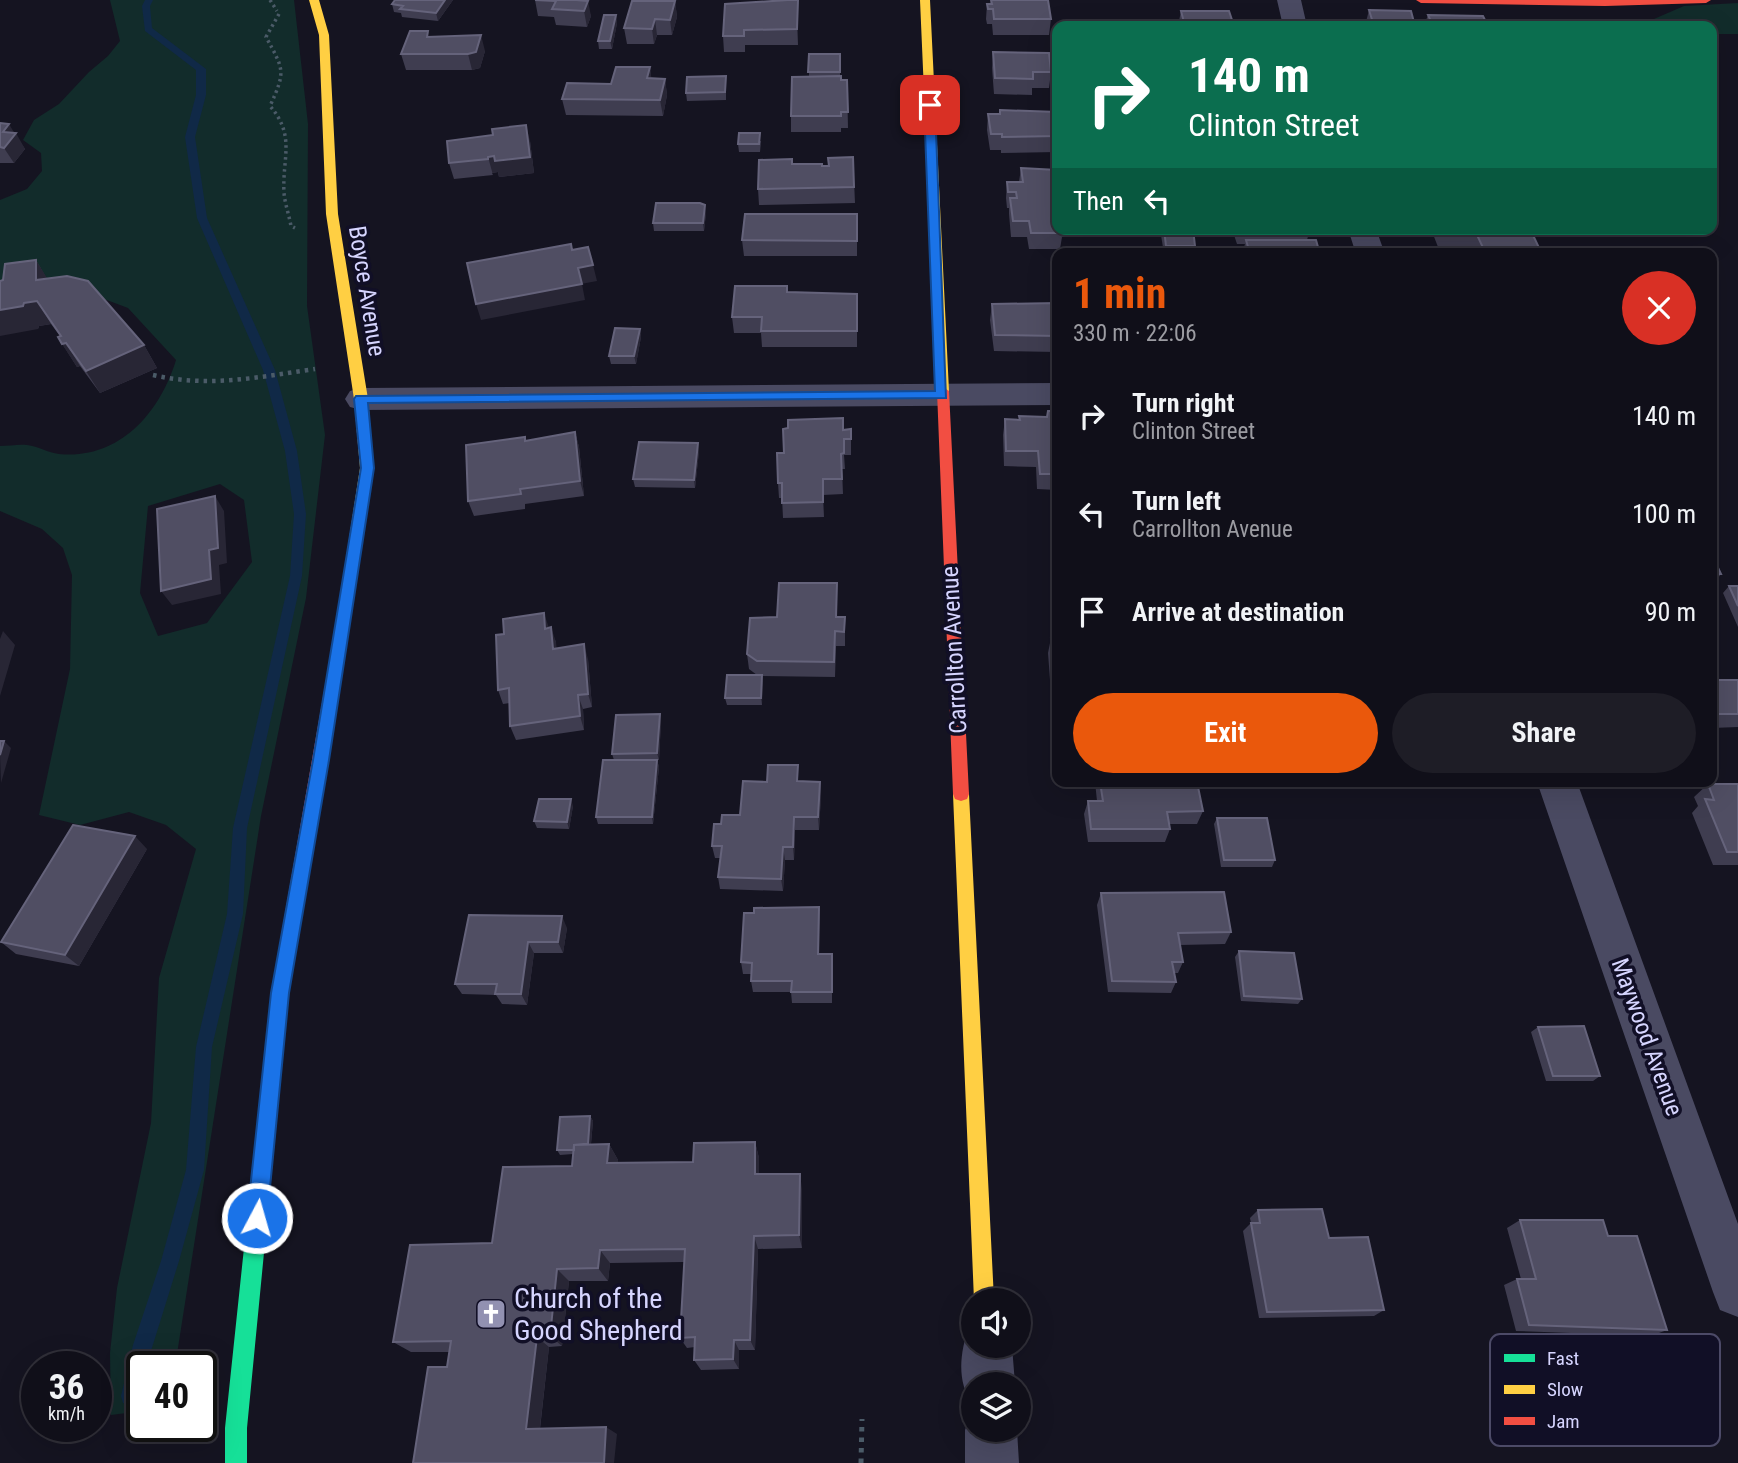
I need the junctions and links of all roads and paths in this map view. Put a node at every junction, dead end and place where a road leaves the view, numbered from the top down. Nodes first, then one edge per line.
1 (314, 0) edge
2 (925, 0) edge
3 (1289, 0) edge
4 (1421, 0) edge
5 (1706, 0) edge
6 (279, 14) dead end
7 (1294, 21) edge
8 (335, 239) junction
9 (309, 369) dead end
10 (153, 375) dead end
11 (1052, 394) edge
12 (942, 395) junction
13 (361, 399) junction
14 (1559, 787) edge
15 (984, 1288) edge
16 (1738, 1292) edge
17 (862, 1419) dead end
18 (991, 1442) edge
19 (236, 1463) edge
20 (861, 1463) edge
21 (992, 1463) edge

1 - 8 street, Boyce Avenue
2 - 12 street, Carrollton Avenue
3 - 7 street
4 - 5 street
6 - 8 path
8 - 13 street, Boyce Avenue
9 - 10 path
11 - 12 street
12 - 13 street
12 - 15 street, Carrollton Avenue
13 - 19 street, Boyce Avenue
14 - 16 street, Maywood Avenue
17 - 20 path
18 - 21 street

